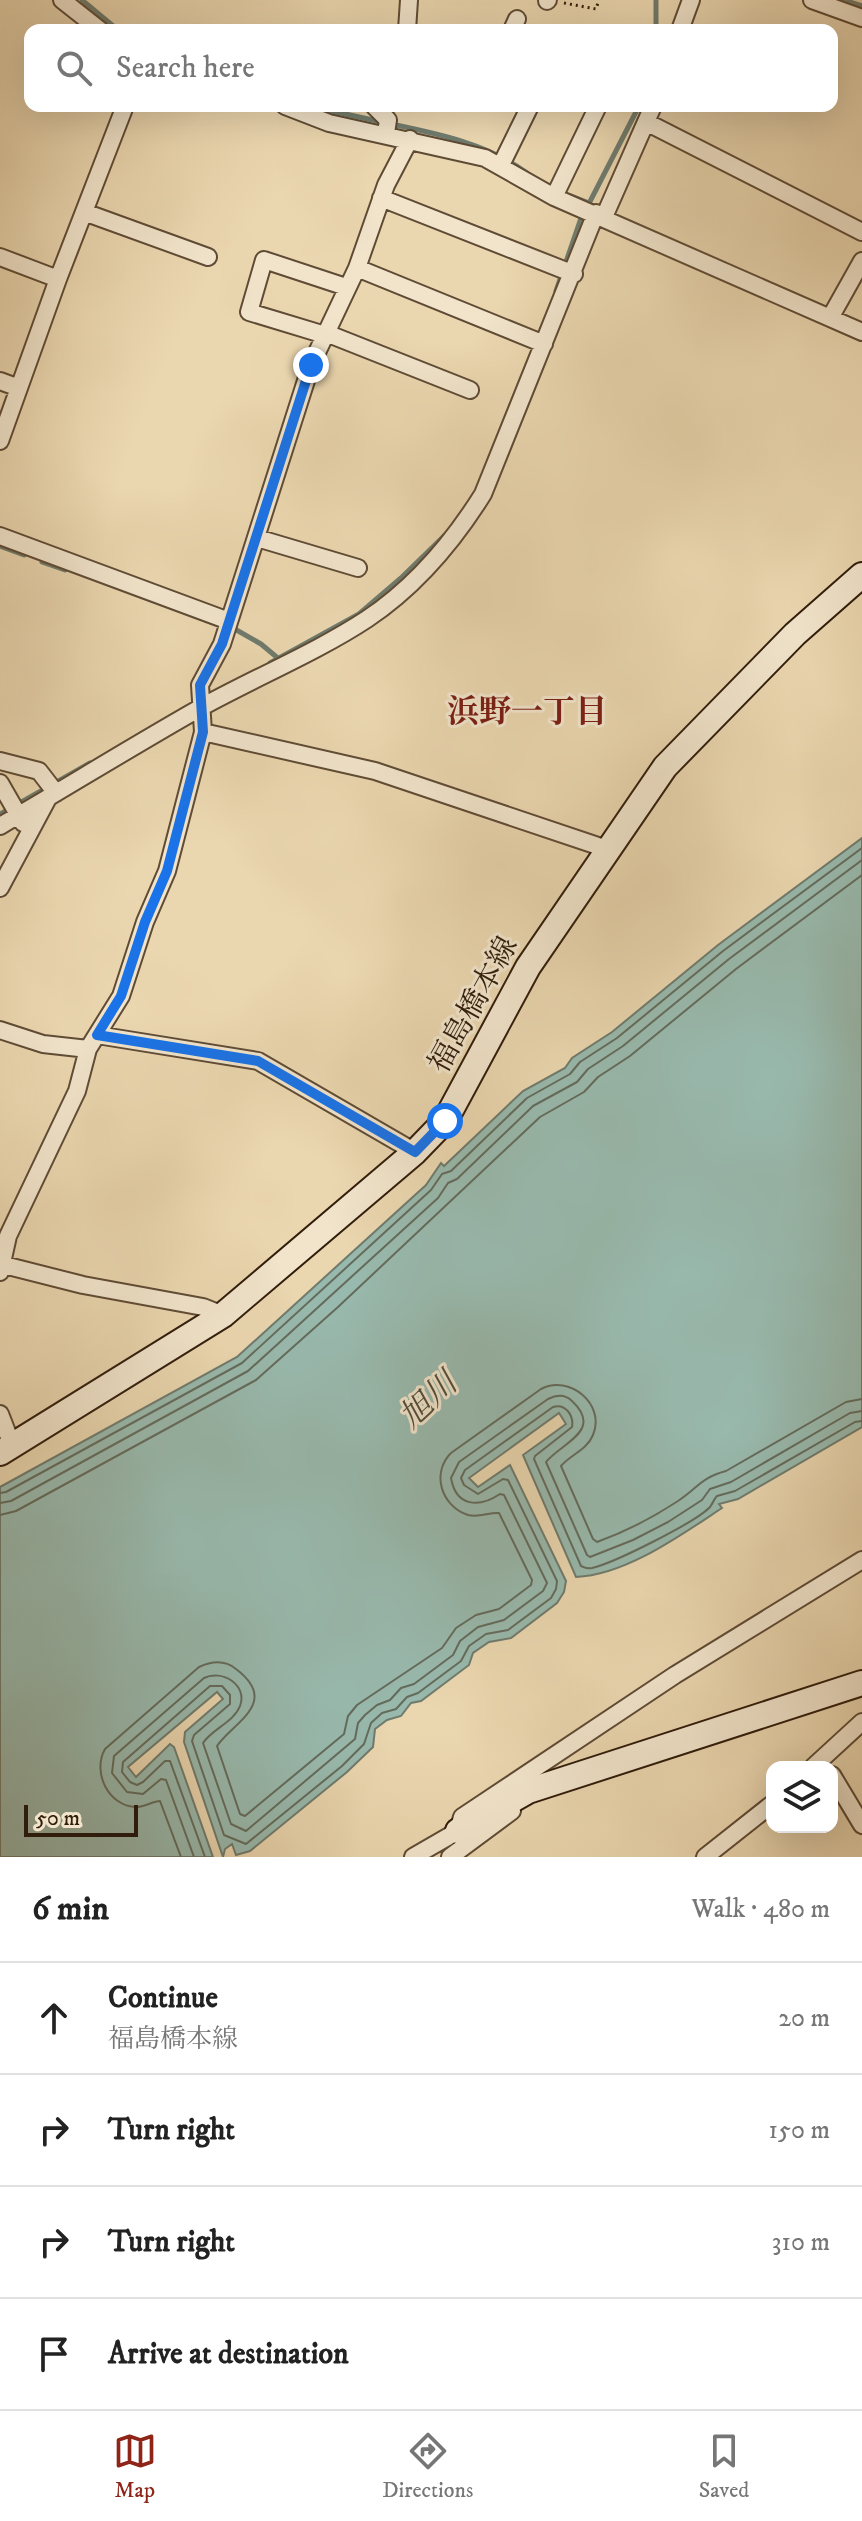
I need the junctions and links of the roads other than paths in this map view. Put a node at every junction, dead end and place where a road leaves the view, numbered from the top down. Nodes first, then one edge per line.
1 (62, 0) edge
2 (409, 0) edge
3 (691, 0) edge
4 (812, 0) edge
5 (862, 18) edge
6 (92, 24) edge
7 (407, 24) edge
8 (682, 24) edge
9 (123, 112) edge
10 (301, 112) edge
11 (378, 112) edge
12 (527, 112) edge
13 (595, 112) edge
14 (651, 112) edge
15 (648, 123) junction
16 (387, 127) junction
17 (410, 139) junction
18 (504, 160) junction
19 (556, 192) junction
20 (381, 198) junction
21 (84, 212) junction
22 (593, 212) junction
23 (862, 232) edge
24 (0, 257) edge
25 (208, 257) dead end
26 (862, 261) edge
27 (357, 268) junction
28 (568, 272) junction
29 (58, 279) junction
30 (346, 287) junction
31 (830, 318) junction
32 (862, 332) edge
33 (325, 334) junction
34 (539, 342) junction
35 (0, 381) edge
36 (19, 388) junction
37 (470, 390) dead end
38 (1, 432) edge
39 (0, 536) edge
40 (257, 538) junction
41 (358, 568) dead end
42 (862, 575) edge
43 (229, 621) junction
44 (201, 701) junction
45 (203, 732) junction
46 (0, 761) edge
47 (0, 783) edge
48 (52, 791) junction
49 (15, 809) junction
50 (0, 826) edge
51 (28, 832) junction
52 (610, 850) junction
53 (0, 888) edge
54 (0, 1030) edge
55 (93, 1042) junction
56 (415, 1152) junction
57 (1, 1267) edge
58 (223, 1315) junction
59 (0, 1414) edge
60 (6, 1449) edge
61 (862, 1560) edge
62 (862, 1683) edge
63 (862, 1722) edge
64 (824, 1761) edge
65 (549, 1784) junction
66 (838, 1785) edge
67 (766, 1809) edge
68 (862, 1825) edge
69 (458, 1831) junction
70 (413, 1857) edge
71 (450, 1857) edge
72 (705, 1857) edge

1 - 6 street
2 - 7 street
3 - 8 street
4 - 5 street
9 - 21 street
10 - 16 street
11 - 16 street
12 - 18 street
13 - 19 street
14 - 15 street
15 - 22 street
15 - 23 street
16 - 17 street
17 - 18 street
17 - 20 street
18 - 19 street
19 - 22 street
20 - 27 street
20 - 28 street
21 - 25 street
21 - 29 street
22 - 28 street
22 - 31 street
24 - 29 street
26 - 31 street
27 - 30 street
27 - 34 street
28 - 34 street
29 - 36 street
30 - 33 street
30 - 33 street
31 - 32 street
33 - 37 street
33 - 40 street
34 - 44 street
35 - 36 street
36 - 38 street
39 - 43 street
40 - 41 street
40 - 43 street
42 - 52 main road, 福島橋本線
43 - 44 street
44 - 45 street
44 - 48 street
45 - 52 street
45 - 55 street
46 - 48 street
47 - 49 street
48 - 49 street
48 - 51 street
49 - 50 street
49 - 51 street
51 - 53 street
52 - 56 main road, 福島橋本線
54 - 55 street
55 - 56 street
55 - 57 street
56 - 58 main road, 福島橋本線
57 - 58 street
58 - 60 main road, 福島橋本線
59 - 60 street
61 - 69 street
62 - 65 main road
63 - 64 street
65 - 69 main road
65 - 71 street
66 - 68 street
67 - 72 street
69 - 70 street

